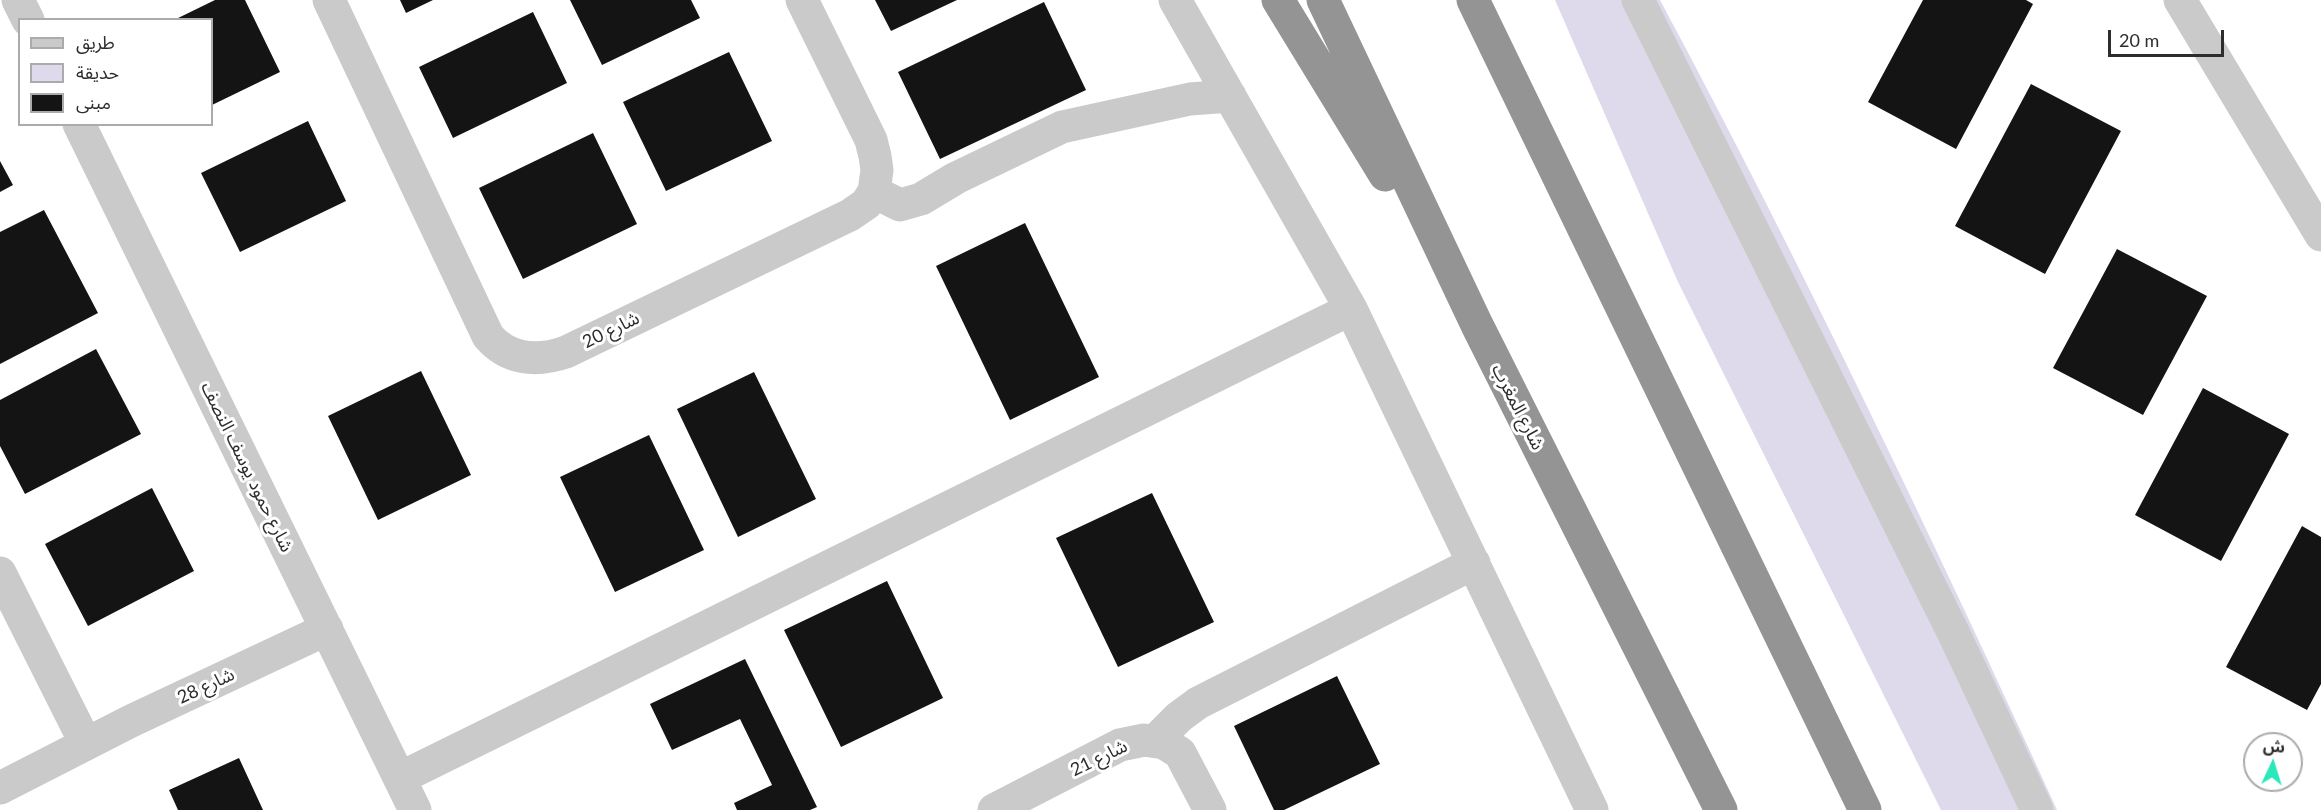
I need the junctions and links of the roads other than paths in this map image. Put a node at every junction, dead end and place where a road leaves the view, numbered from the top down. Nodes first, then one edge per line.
1 (18, 0) edge
2 (329, 0) edge
3 (802, 0) edge
4 (1175, 0) edge
5 (1278, 0) edge
6 (1323, 0) edge
7 (1473, 0) edge
8 (1494, 0) edge
9 (1638, 0) edge
10 (2180, 0) edge
11 (27, 18) edge
12 (1230, 96) junction
13 (80, 126) edge
14 (874, 192) junction
15 (2321, 235) edge
16 (1604, 272) junction
17 (1351, 309) junction
18 (1477, 325) junction
19 (1474, 563) junction
20 (0, 573) edge
21 (327, 629) junction
22 (1155, 741) junction
23 (86, 744) junction
24 (400, 778) junction
25 (0, 789) edge
26 (415, 810) edge
27 (994, 810) edge
28 (1210, 810) edge
29 (1592, 810) edge
30 (1720, 810) edge
31 (1865, 810) edge
32 (2037, 810) edge

1 - 11 street
2 - 14 street, شارع 20
3 - 14 street
4 - 12 street
5 - 18 highway
6 - 18 highway, شارع المغرب
7 - 16 highway
8 - 16 highway
9 - 32 street
10 - 15 street
12 - 14 street
12 - 17 street
13 - 21 street, شارع حمود يوسف النصف
16 - 31 highway
17 - 19 street
17 - 24 street
18 - 30 highway, شارع المغرب
19 - 22 street
19 - 29 street
20 - 23 street
21 - 23 street, شارع 28
21 - 24 street, شارع حمود يوسف النصف
22 - 27 street, شارع 21
22 - 28 street
23 - 25 street, شارع 28
24 - 26 street, شارع حمود يوسف النصف

